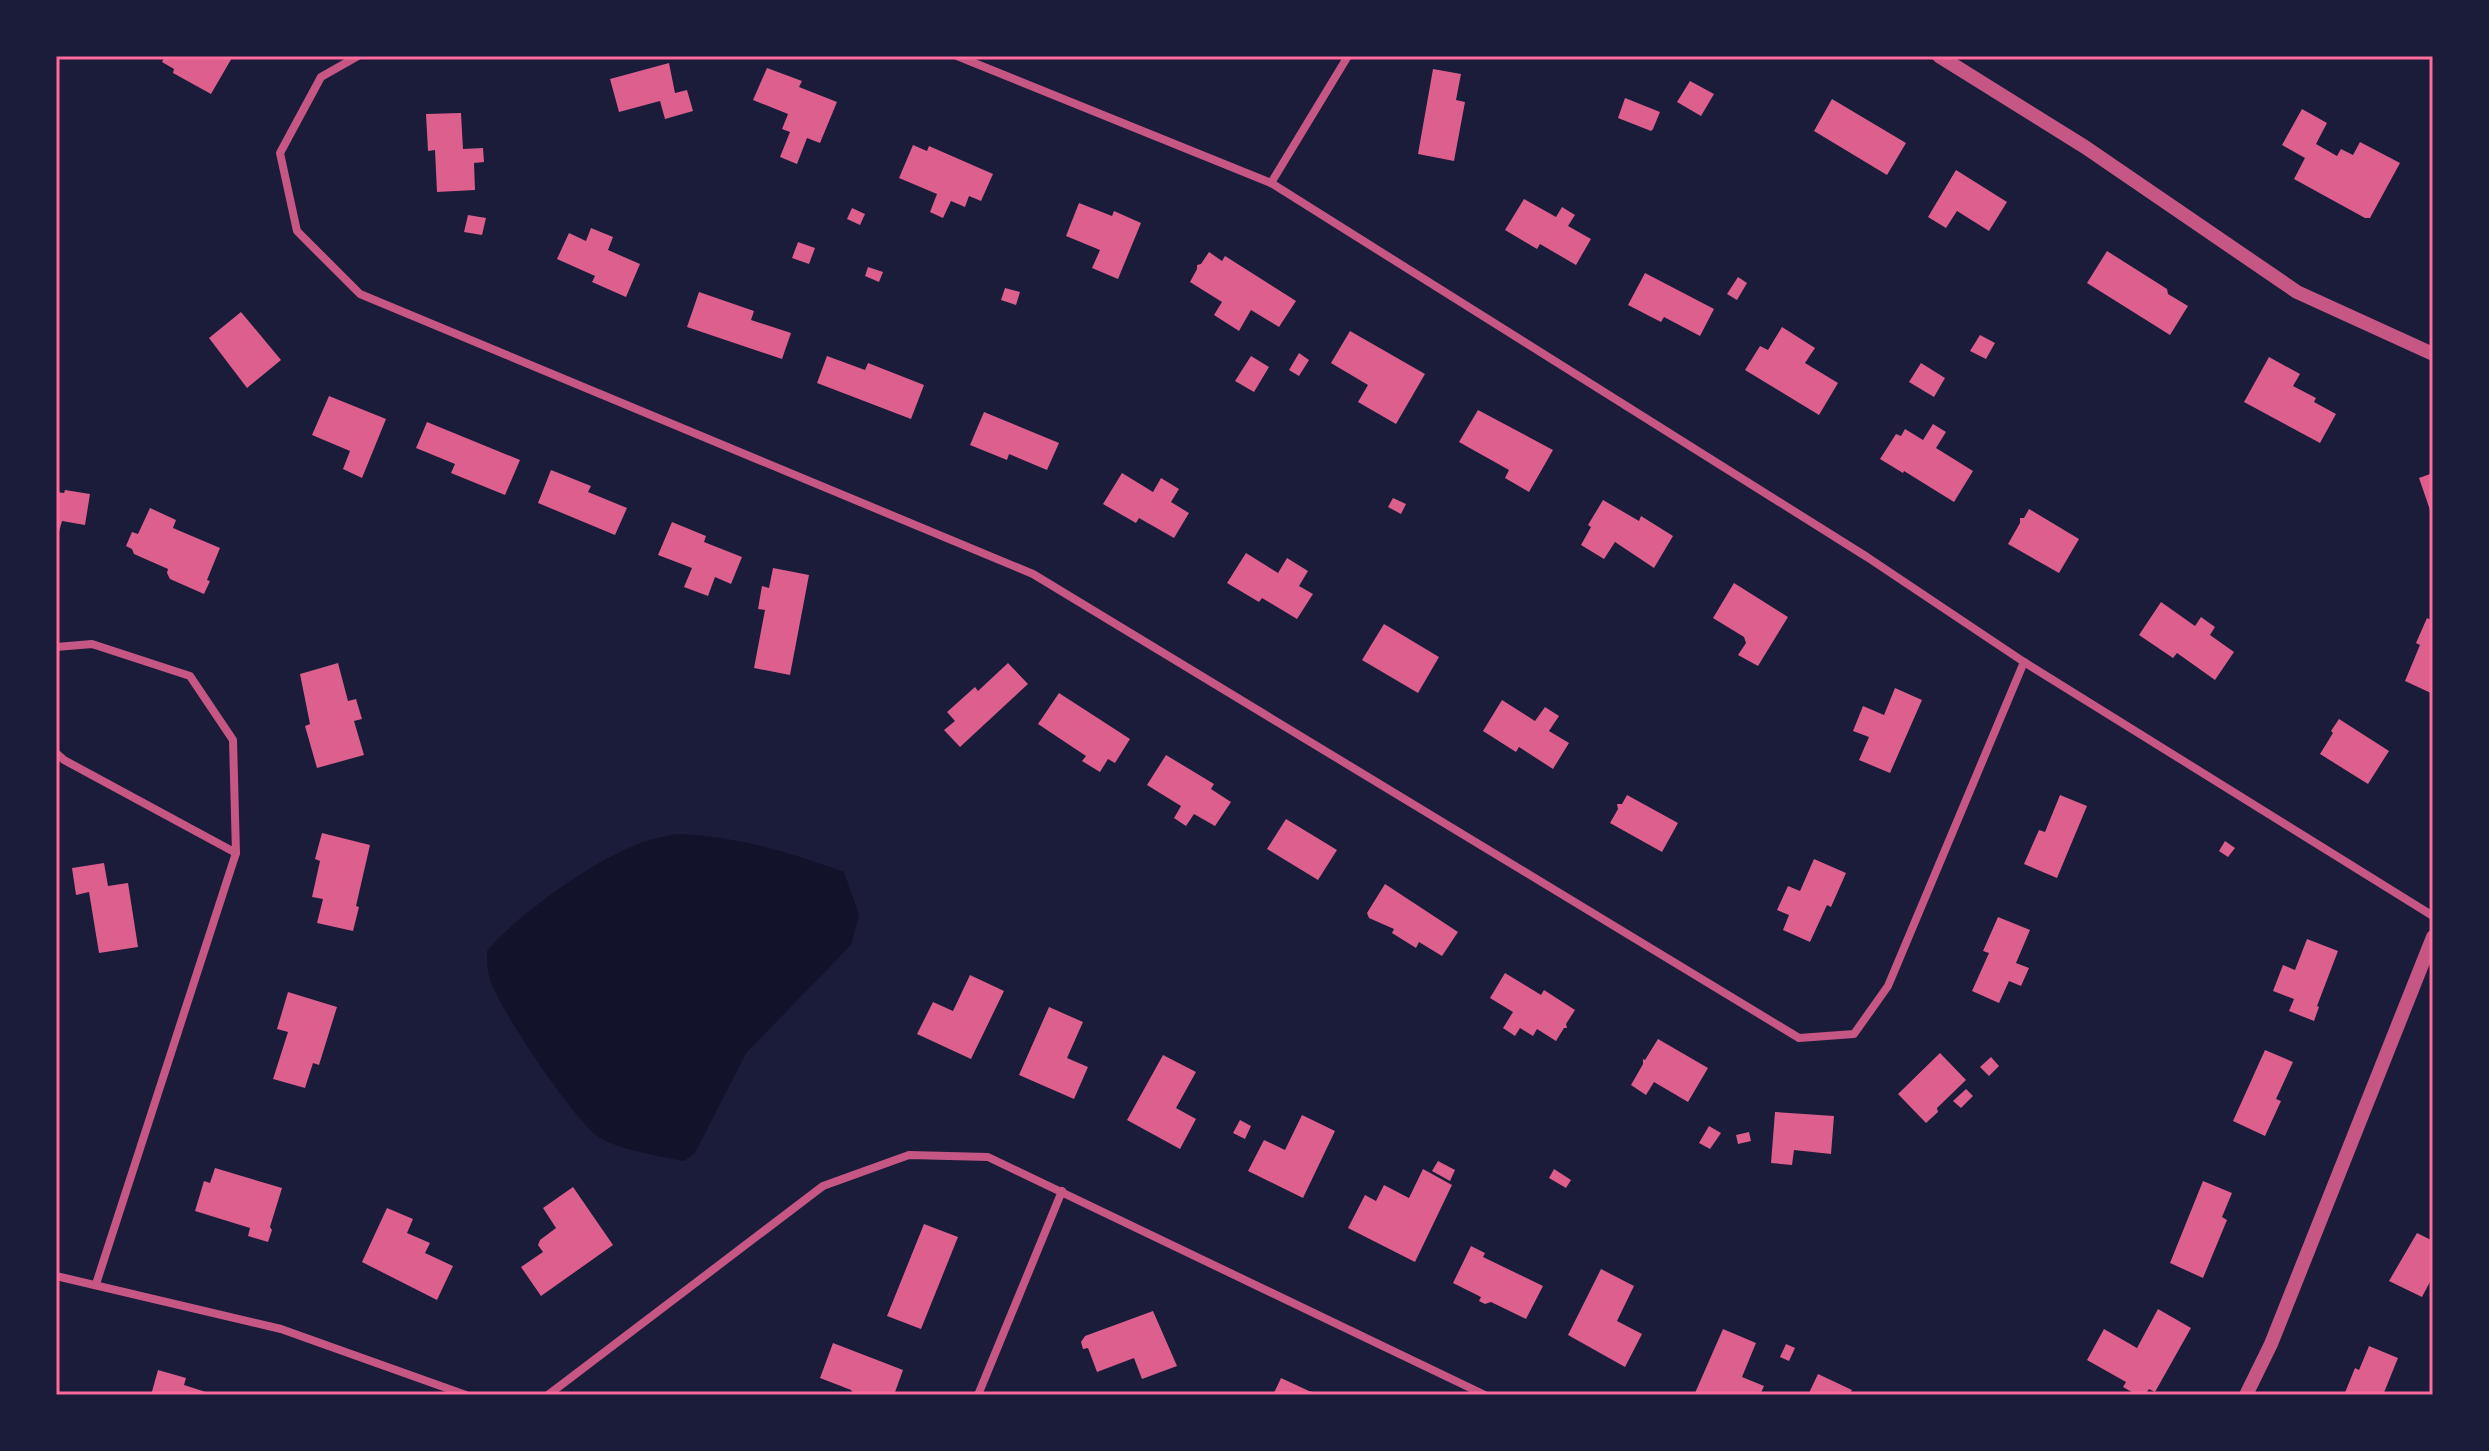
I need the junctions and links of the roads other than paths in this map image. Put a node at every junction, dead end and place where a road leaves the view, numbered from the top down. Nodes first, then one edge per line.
1 (358, 56) edge
2 (957, 56) edge
3 (1348, 56) edge
4 (1939, 56) edge
5 (1271, 183) junction
6 (2433, 354) edge
7 (56, 647) edge
8 (2024, 662) junction
9 (56, 753) edge
10 (236, 853) junction
11 (2433, 916) edge
12 (2433, 937) edge
13 (1062, 1191) junction
14 (56, 1276) edge
15 (96, 1284) junction
16 (466, 1395) edge
17 (548, 1395) edge
18 (978, 1395) edge
19 (1485, 1395) edge
20 (2246, 1395) edge

1 - 8 street
2 - 5 street
3 - 5 street
4 - 6 street
5 - 8 street
7 - 10 street
8 - 11 street
9 - 10 street
10 - 15 street
12 - 20 street
13 - 17 street
13 - 18 street
13 - 19 street
14 - 15 street
15 - 16 street

